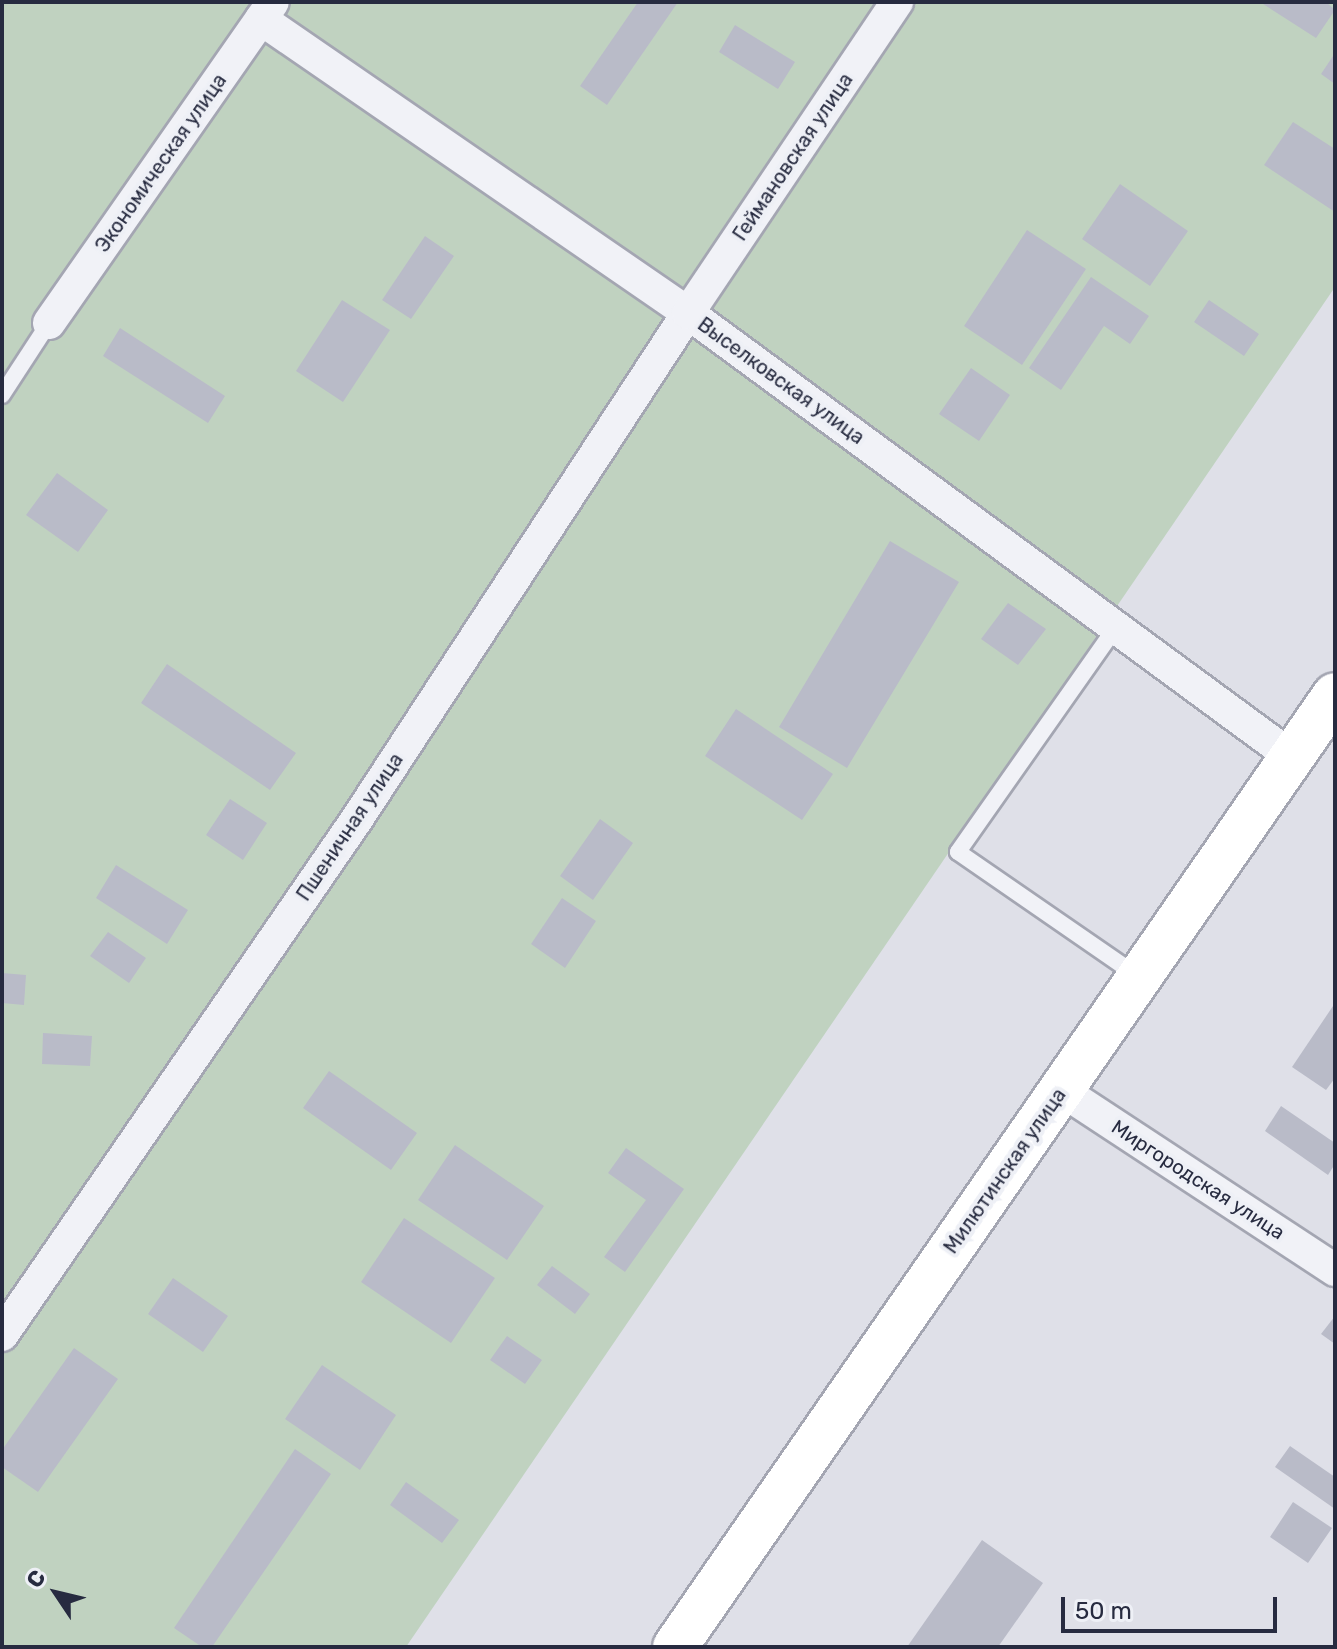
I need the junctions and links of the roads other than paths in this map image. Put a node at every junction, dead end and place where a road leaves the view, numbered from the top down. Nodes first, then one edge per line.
1 (897, 2) edge
2 (267, 10) edge
3 (688, 313) junction
4 (49, 323) joint
5 (2, 395) edge
6 (1116, 627) junction
7 (1332, 704) edge
8 (1292, 757) junction
9 (1140, 976) junction
10 (1061, 1090) junction
11 (1335, 1270) edge
12 (2, 1335) edge
13 (675, 1647) edge

1 - 3 street, Геймановская улица
2 - 3 street, Выселковская улица
2 - 4 street, Экономическая улица
3 - 6 street, Выселковская улица
3 - 12 street, Пшеничная улица
4 - 5 lane
6 - 8 street, Выселковская улица
6 - 9 lane
7 - 8 main road, Милютинская улица
8 - 9 main road, Милютинская улица
9 - 10 main road, Милютинская улица
10 - 11 street, Миргородская улица
10 - 13 main road, Милютинская улица

